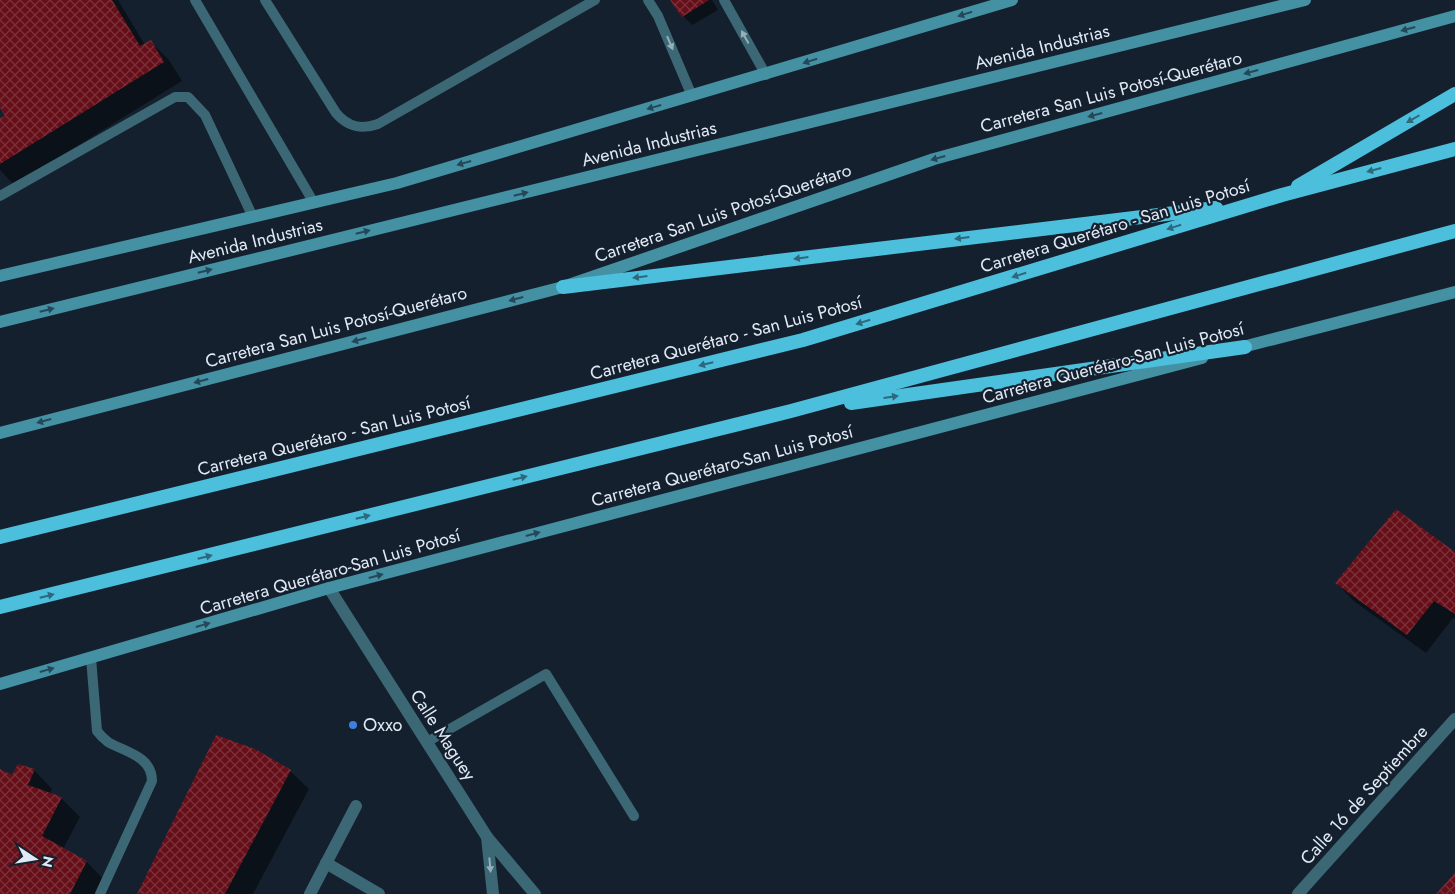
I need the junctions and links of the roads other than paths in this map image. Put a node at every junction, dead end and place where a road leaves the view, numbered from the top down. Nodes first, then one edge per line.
1 (195, 0) edge
2 (265, 0) edge
3 (595, 0) edge
4 (648, 0) edge
5 (724, 0) edge
6 (1012, 0) edge
7 (1305, 0) edge
8 (1455, 16) edge
9 (766, 74) junction
10 (1455, 94) edge
11 (692, 96) junction
12 (1455, 149) edge
13 (1282, 195) junction
14 (0, 196) edge
15 (314, 202) junction
16 (1254, 203) junction
17 (253, 217) junction
18 (1455, 231) edge
19 (0, 276) edge
20 (563, 287) junction
21 (1455, 292) edge
22 (0, 322) edge
23 (1245, 347) junction
24 (791, 411) junction
25 (0, 433) edge
26 (0, 537) edge
27 (329, 588) junction
28 (0, 607) edge
29 (92, 658) junction
30 (0, 684) edge
31 (1455, 718) edge
32 (427, 742) junction
33 (356, 806) dead end
34 (634, 816) dead end
35 (487, 837) junction
36 (326, 863) junction
37 (100, 894) edge
38 (310, 894) edge
39 (378, 894) edge
40 (492, 894) edge
41 (535, 894) edge
42 (1298, 894) edge

1 - 15 lane
2 - 3 lane
4 -> 11 lane
9 -> 5 lane
6 -> 9 main road, Avenida Industrias
22 -> 7 main road, Avenida Industrias
8 -> 20 main road, Carretera San Luis Potosí-Querétaro
9 - 11 main road, Avenida Industrias
10 -> 13 highway
11 -> 15 main road, Avenida Industrias
12 -> 13 highway, Carretera Querétaro - San Luis Potosí
13 - 16 highway, Carretera Querétaro - San Luis Potosí
14 - 17 lane
15 - 17 main road, Avenida Industrias
16 -> 20 highway
16 -> 26 highway, Carretera Querétaro - San Luis Potosí
17 - 19 main road, Avenida Industrias
18 - 24 highway
20 -> 25 main road, Carretera San Luis Potosí-Querétaro
21 - 23 main road, Carretera Querétaro-San Luis Potosí
24 -> 23 highway
27 -> 23 main road, Carretera Querétaro-San Luis Potosí
28 -> 24 highway
29 -> 27 main road, Carretera Querétaro-San Luis Potosí
27 - 32 street, Calle Maguey
30 -> 29 main road, Carretera Querétaro-San Luis Potosí
29 - 37 lane
31 - 42 street, Calle 16 de Septiembre
32 - 34 lane
32 - 35 street, Calle Maguey
33 - 36 street
35 -> 40 street
35 - 41 street, Calle Maguey
36 - 38 street
36 - 39 street

